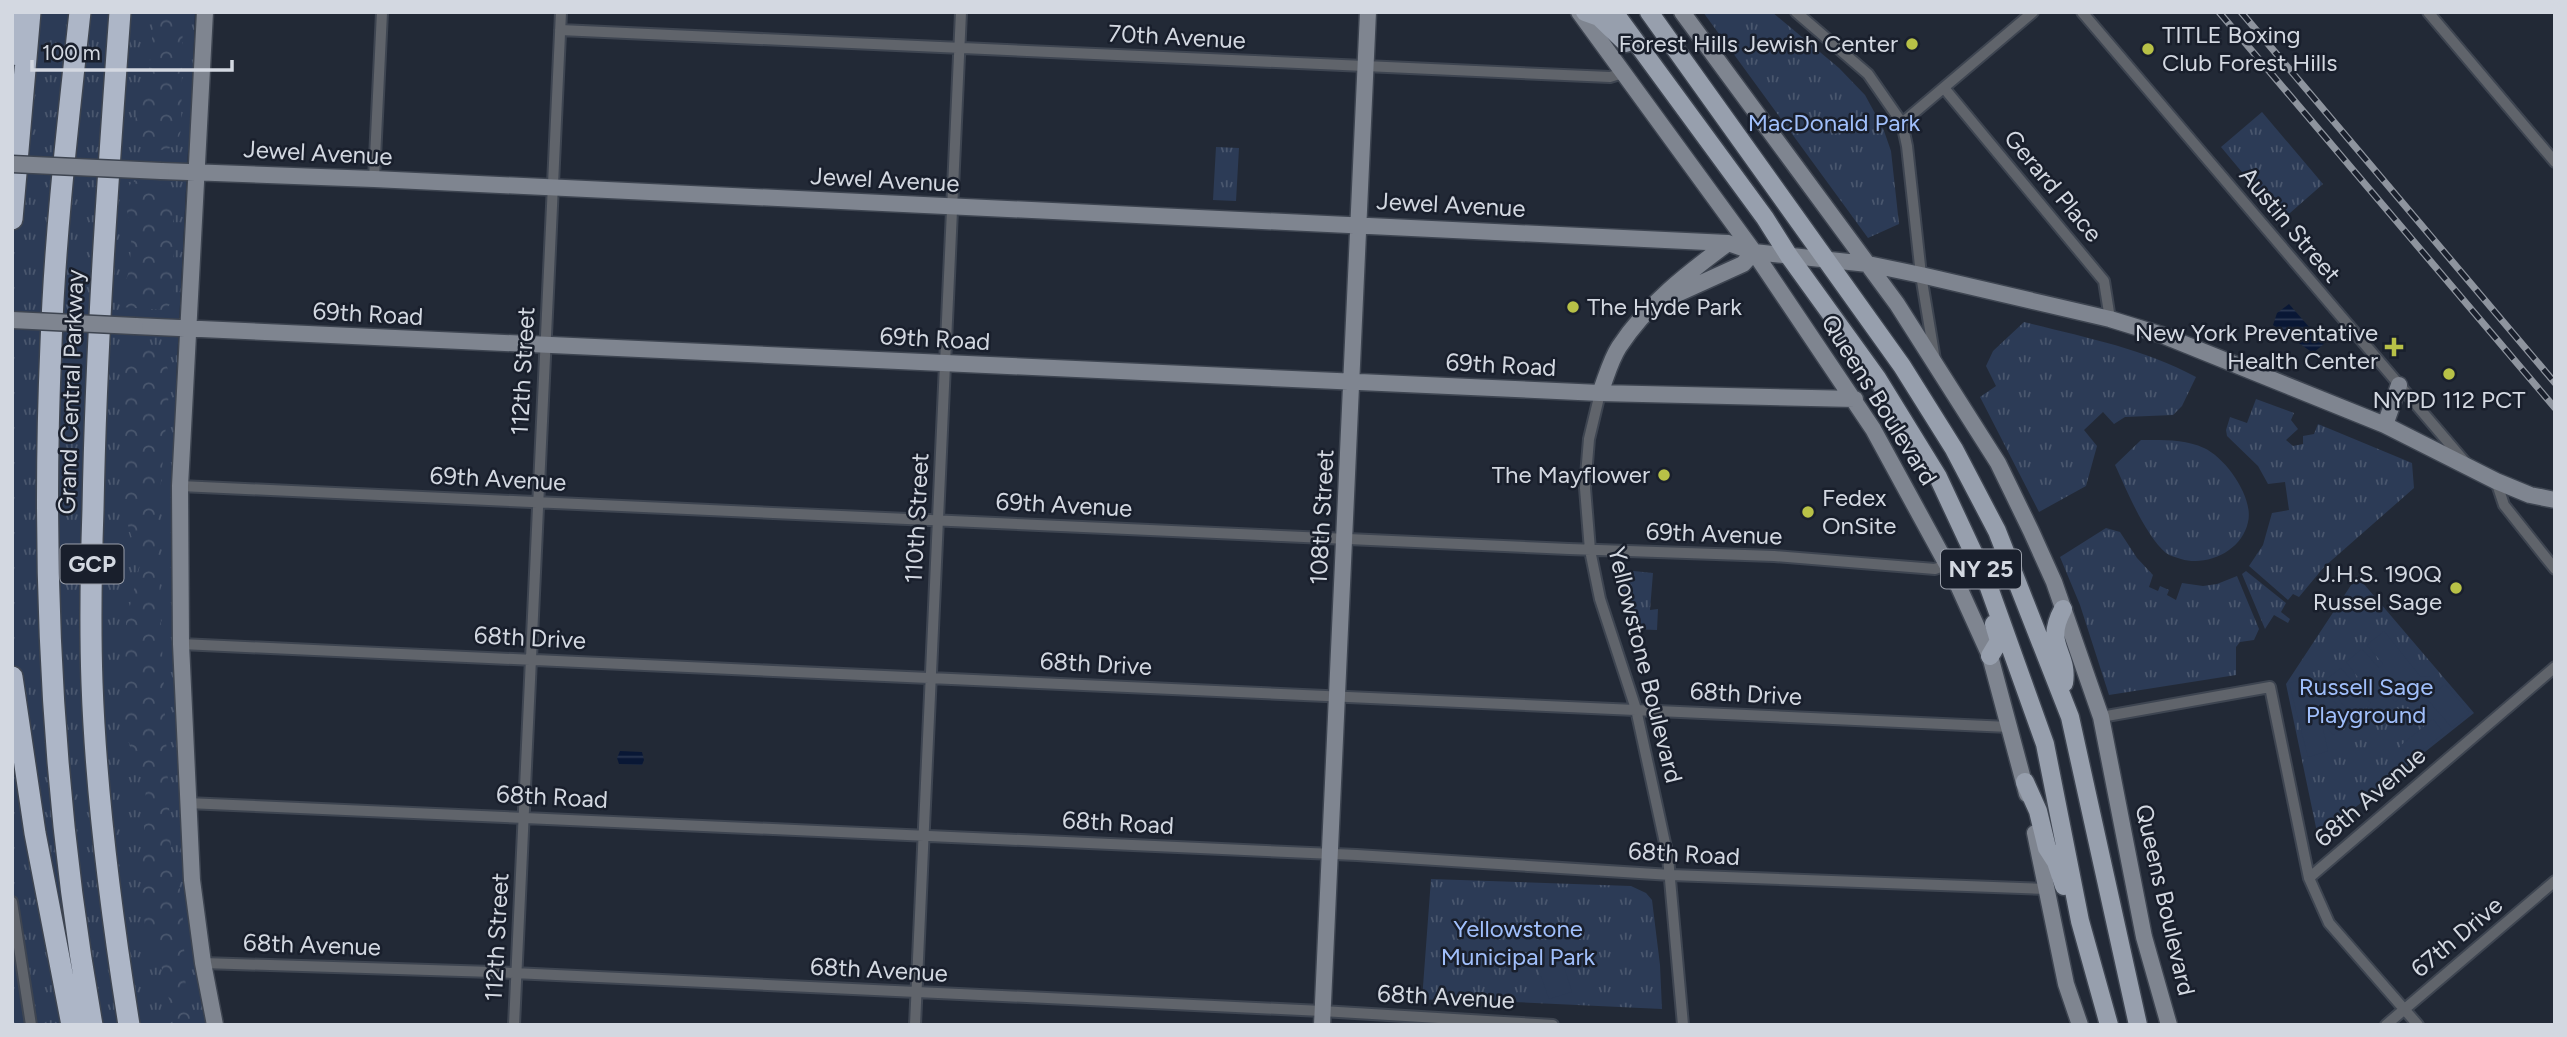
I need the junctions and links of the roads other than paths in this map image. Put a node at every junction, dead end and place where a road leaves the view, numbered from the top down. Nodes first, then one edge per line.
1 (30, 12) edge
2 (80, 12) edge
3 (120, 12) edge
4 (128, 12) edge
5 (205, 12) edge
6 (382, 12) edge
7 (561, 12) edge
8 (961, 12) edge
9 (1368, 12) edge
10 (1579, 12) edge
11 (1585, 12) edge
12 (1614, 12) edge
13 (1649, 12) edge
14 (1682, 12) edge
15 (1796, 12) edge
16 (2034, 12) edge
17 (2082, 12) edge
18 (2428, 12) edge
19 (12, 20) edge
20 (560, 30) junction
21 (959, 48) junction
22 (1365, 66) junction
23 (1654, 68) junction
24 (1623, 73) junction
25 (1944, 88) junction
26 (113, 102) junction
27 (20, 111) junction
28 (1902, 123) junction
29 (2555, 162) edge
30 (12, 164) edge
31 (196, 171) junction
32 (374, 178) junction
33 (553, 187) junction
34 (952, 205) junction
35 (12, 219) edge
36 (1358, 224) junction
37 (1728, 243) junction
38 (1754, 251) junction
39 (1789, 256) junction
40 (1825, 259) junction
41 (1868, 264) junction
42 (1922, 275) junction
43 (1651, 307) junction
44 (2110, 319) junction
45 (12, 320) edge
46 (188, 328) junction
47 (545, 344) junction
48 (945, 363) junction
49 (1936, 363) junction
50 (1351, 381) junction
51 (2399, 385) junction
52 (1600, 393) junction
53 (1855, 399) junction
54 (2385, 425) junction
55 (2467, 464) junction
56 (2496, 481) junction
57 (180, 486) junction
58 (2555, 500) edge
59 (538, 502) junction
60 (938, 520) junction
61 (1344, 539) junction
62 (1590, 550) junction
63 (1946, 565) junction
64 (2555, 569) edge
65 (1988, 587) junction
66 (2063, 609) junction
67 (181, 644) junction
68 (1990, 656) junction
69 (531, 660) junction
70 (2555, 667) edge
71 (12, 677) edge
72 (931, 677) junction
73 (1336, 696) junction
74 (2062, 697) junction
75 (1636, 709) junction
76 (2101, 718) junction
77 (2009, 727) junction
78 (12, 751) edge
79 (2025, 782) junction
80 (187, 803) junction
81 (524, 817) junction
82 (35, 833) junction
83 (923, 835) junction
84 (1329, 854) junction
85 (1671, 875) junction
86 (2309, 878) junction
87 (2555, 881) edge
88 (2047, 889) junction
89 (12, 902) edge
90 (2080, 921) junction
91 (203, 962) junction
92 (516, 974) junction
93 (916, 992) junction
94 (2404, 1009) junction
95 (1322, 1018) edge
96 (31, 1025) edge
97 (72, 1025) edge
98 (92, 1025) edge
99 (129, 1025) edge
100 (215, 1025) edge
101 (514, 1025) edge
102 (915, 1025) edge
103 (1553, 1025) edge
104 (1683, 1025) edge
105 (2080, 1025) edge
106 (2109, 1025) edge
107 (2138, 1025) edge
108 (2169, 1025) edge
109 (2386, 1025) edge
110 (2418, 1025) edge

1 - 27 highway
2 - 98 highway, Grand Central Parkway / GCP
3 - 26 highway, Grand Central Parkway / GCP
4 - 26 highway
5 - 31 street
6 - 32 street
7 - 20 street, 112th Street
8 - 21 street, 110th Street
9 - 22 street, 108th Street
10 - 24 street, Queens Boulevard
11 - 23 main road
12 - 23 main road, Queens Boulevard / NY 25
13 - 40 main road, Queens Boulevard / NY 25
14 - 41 street, Queens Boulevard
15 - 28 street, Queens Boulevard
16 - 25 street
17 - 51 street, Austin Street
18 - 29 street
19 - 27 highway
20 - 21 street, 70th Avenue
20 - 33 street, 112th Street
21 - 22 street, 70th Avenue
21 - 34 street, 110th Street
22 - 24 street, 70th Avenue
22 - 36 street, 108th Street
23 - 39 main road, Queens Boulevard / NY 25
24 - 38 street, Queens Boulevard
25 - 28 street
25 - 44 street, Gerard Place
26 - 99 highway, Grand Central Parkway / GCP
27 - 35 highway
28 - 42 street, Queens Boulevard
30 - 31 street, Jewel Avenue, bridge
31 - 32 street, Jewel Avenue
31 - 46 street
32 - 33 street, Jewel Avenue
33 - 34 street, Jewel Avenue
33 - 47 street, 112th Street
34 - 36 street, Jewel Avenue
34 - 48 street, 110th Street
36 - 37 street, Jewel Avenue
36 - 50 street, 108th Street
37 - 38 street, Jewel Avenue
37 - 43 street, Yellowstone Boulevard
38 - 39 street, Jewel Avenue
38 - 43 street
38 - 53 street, Queens Boulevard
39 - 40 street
39 - 65 main road, Queens Boulevard / NY 25
40 - 41 street
40 - 74 main road, Queens Boulevard / NY 25
41 - 42 street
41 - 49 street, Queens Boulevard
42 - 44 street
42 - 49 street, Queens Boulevard
43 - 52 street, Yellowstone Boulevard
44 - 54 street
45 - 46 street, 69th Road, bridge
46 - 47 street, 69th Road
46 - 57 street
47 - 48 street, 69th Road
47 - 59 street, 112th Street
48 - 50 street, 69th Road
48 - 60 street, 110th Street
49 - 66 street, Queens Boulevard
50 - 52 street, 69th Road
50 - 61 street, 108th Street
51 - 54 street
51 - 55 street, Austin Street
52 - 53 street, 69th Road
52 - 62 street, Yellowstone Boulevard
53 - 63 street, Queens Boulevard
54 - 55 street
55 - 56 street
56 - 58 street
56 - 64 street
57 - 59 street, 69th Avenue
57 - 67 street
59 - 60 street, 69th Avenue
59 - 69 street, 112th Street
60 - 61 street, 69th Avenue
60 - 72 street, 110th Street
61 - 62 street, 69th Avenue
61 - 73 street, 108th Street
62 - 63 street, 69th Avenue
62 - 75 street, Yellowstone Boulevard
63 - 68 street, Queens Boulevard
65 - 68 main road
65 - 90 main road, Queens Boulevard / NY 25
66 - 74 main road
66 - 76 street, Queens Boulevard
67 - 69 street, 68th Drive
67 - 80 street
68 - 77 street, Queens Boulevard
69 - 72 street, 68th Drive
69 - 81 street, 112th Street
70 - 86 street, 68th Avenue
71 - 82 highway
72 - 73 street, 68th Drive
72 - 83 street, 110th Street
73 - 75 street, 68th Drive
73 - 84 street, 108th Street
74 - 107 main road, Queens Boulevard / NY 25
75 - 77 street, 68th Drive
75 - 85 street, Yellowstone Boulevard
76 - 86 street
76 - 108 street, Queens Boulevard
77 - 79 street, Queens Boulevard
78 - 82 highway
79 - 88 street, Queens Boulevard
79 - 90 main road
80 - 81 street, 68th Road
80 - 91 street
81 - 83 street, 68th Road
81 - 92 street, 112th Street
82 - 97 highway
83 - 84 street, 68th Road
83 - 93 street, 110th Street
84 - 85 street, 68th Road
84 - 95 street, 108th Street
85 - 88 street, 68th Road
85 - 104 street, Yellowstone Boulevard
86 - 94 street
87 - 94 street, 67th Drive
88 - 105 street, Queens Boulevard
89 - 96 street
90 - 106 main road, Queens Boulevard / NY 25
91 - 92 street, 68th Avenue
91 - 100 street
92 - 93 street, 68th Avenue
92 - 101 street, 112th Street
93 - 95 street, 68th Avenue
93 - 102 street, 110th Street
94 - 109 street, 67th Drive
94 - 110 street
95 - 103 street, 68th Avenue

